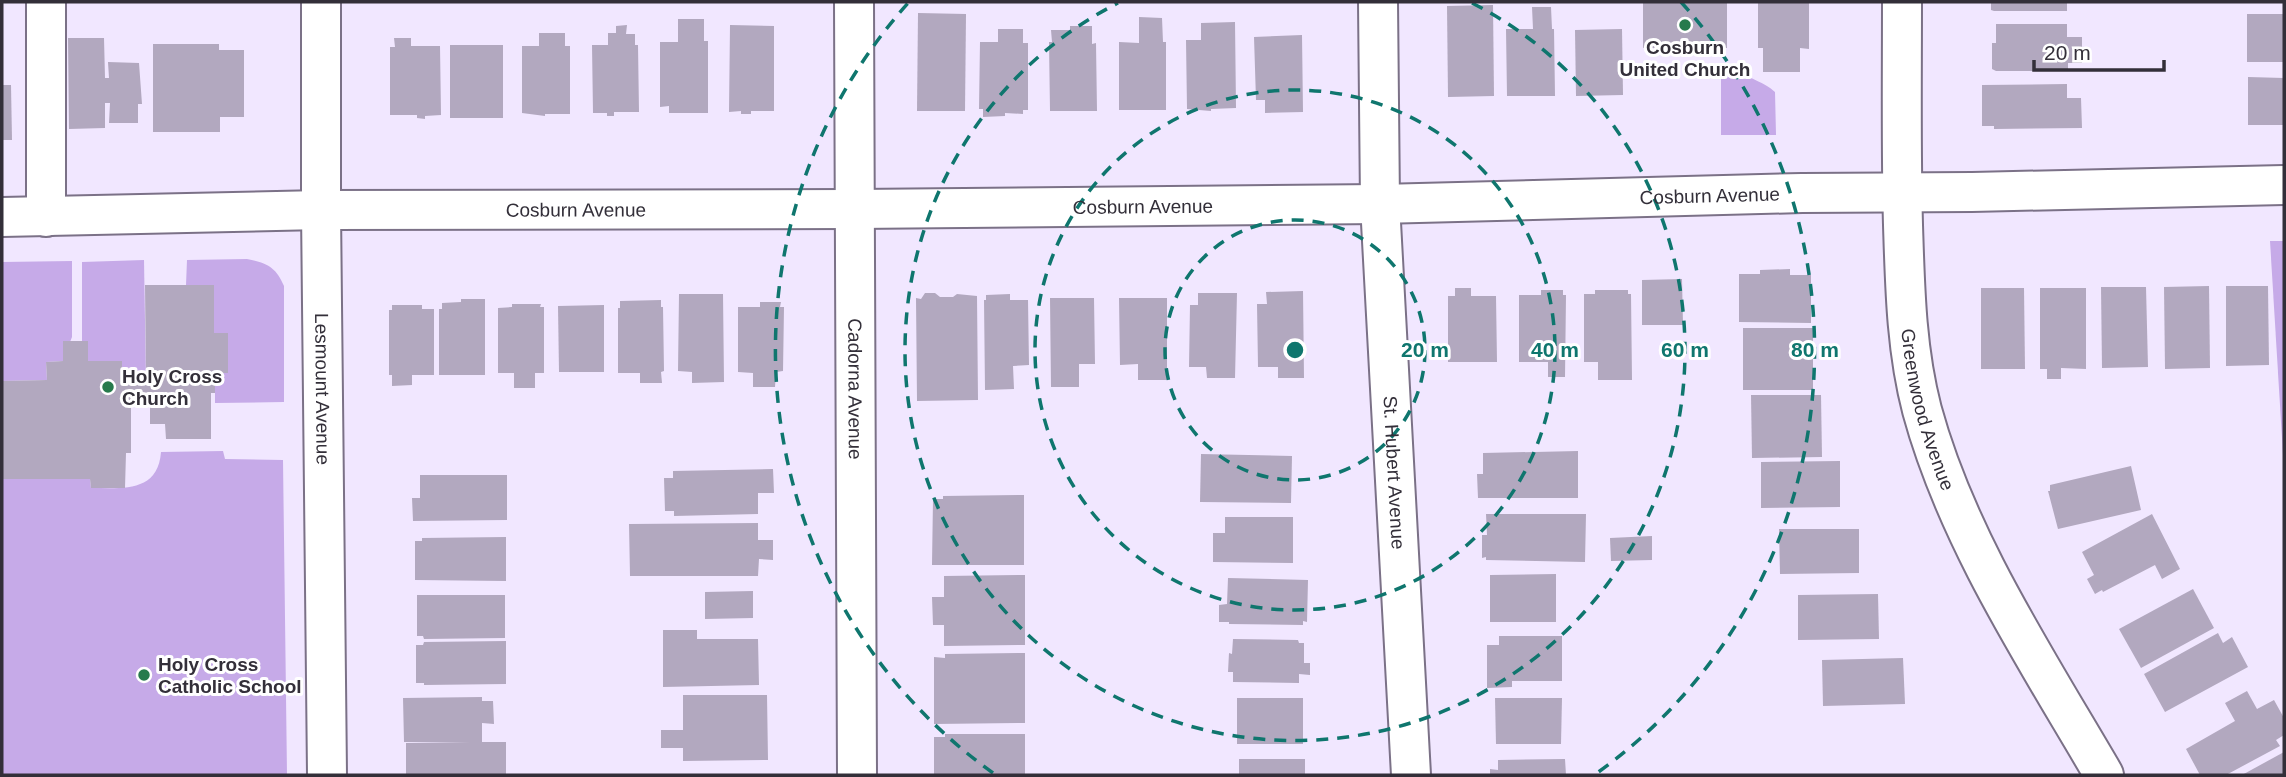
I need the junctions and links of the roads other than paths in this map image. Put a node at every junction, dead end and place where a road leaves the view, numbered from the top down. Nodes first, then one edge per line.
1 (46, 2) edge
2 (321, 2) edge
3 (854, 2) edge
4 (1378, 2) edge
5 (1902, 2) edge
6 (2284, 185) edge
7 (1902, 192) junction
8 (1380, 204) junction
9 (856, 209) junction
10 (321, 210) junction
11 (46, 216) junction
12 (2, 217) edge
13 (327, 775) edge
14 (857, 775) edge
15 (1410, 775) edge
16 (2104, 775) edge

1 - 11 street
2 - 10 street, Lesmount Avenue
3 - 9 street, Cadorna Avenue
4 - 8 street, St. Hubert Avenue
5 - 7 street, Greenwood Avenue
6 - 7 street, Cosburn Avenue
7 - 8 street, Cosburn Avenue
7 - 16 street, Greenwood Avenue
8 - 9 street, Cosburn Avenue
8 - 15 street, St. Hubert Avenue
9 - 10 street, Cosburn Avenue
9 - 14 street, Cadorna Avenue
10 - 11 street, Cosburn Avenue
10 - 13 street, Lesmount Avenue
11 - 12 street, Cosburn Avenue

